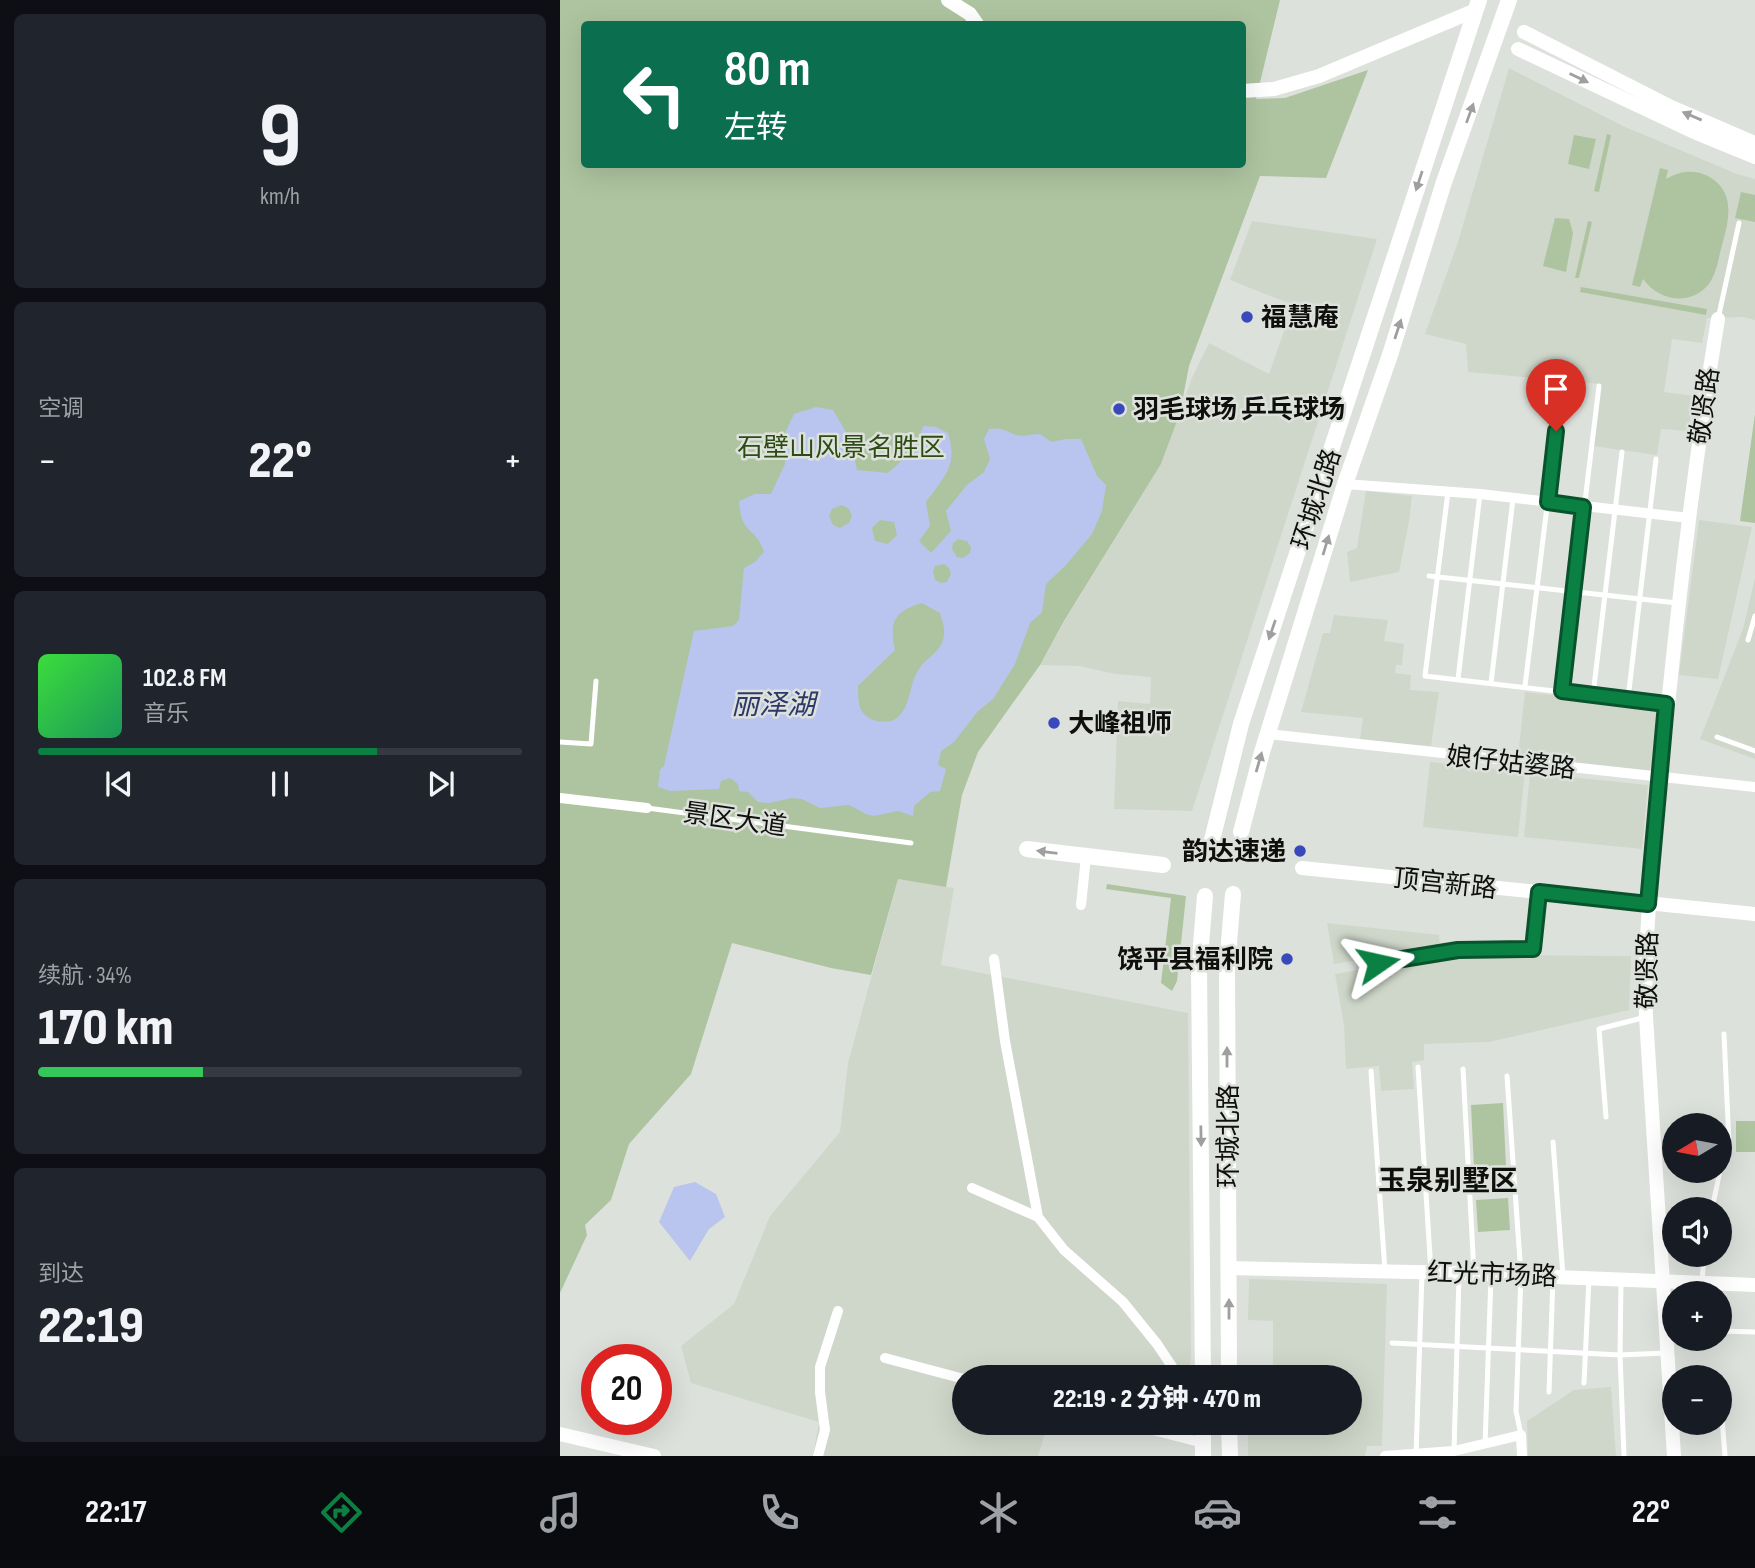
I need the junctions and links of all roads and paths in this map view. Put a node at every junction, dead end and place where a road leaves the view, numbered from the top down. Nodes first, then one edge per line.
1 (948, 0) edge
2 (1509, 0) edge
3 (1477, 5) edge
4 (975, 21) edge
5 (1524, 32) dead end
6 (1518, 49) dead end
7 (1246, 91) edge
8 (1755, 143) edge
9 (1755, 157) edge
10 (1739, 223) dead end
11 (1717, 319) joint
12 (1562, 384) dead end
13 (1599, 386) dead end
14 (1622, 452) dead end
15 (1656, 459) dead end
16 (1345, 484) junction
17 (1447, 492) junction
18 (1480, 494) junction
19 (1513, 498) junction
20 (1548, 502) junction
21 (1583, 507) junction
22 (1615, 510) junction
23 (1649, 514) junction
24 (1689, 518) junction
25 (1429, 576) dead end
26 (1438, 577) junction
27 (1470, 581) junction
28 (1503, 584) junction
29 (1538, 587) junction
30 (1573, 591) junction
31 (1606, 595) junction
32 (1640, 600) junction
33 (1678, 603) junction
34 (1755, 615) edge
35 (1748, 640) dead end
36 (1458, 679) junction
37 (596, 681) dead end
38 (1491, 683) junction
39 (1525, 686) junction
40 (1562, 691) junction
41 (1593, 695) junction
42 (1628, 699) junction
43 (1666, 704) junction
44 (1267, 734) junction
45 (1717, 737) dead end
46 (560, 742) edge
47 (1755, 751) edge
48 (1661, 778) junction
49 (1755, 787) edge
50 (560, 798) edge
51 (647, 808) joint
52 (1241, 832) dead end
53 (1212, 840) dead end
54 (911, 843) dead end
55 (1027, 849) dead end
56 (1086, 857) junction
57 (1163, 865) dead end
58 (1302, 868) dead end
59 (1539, 892) junction
60 (1233, 894) dead end
61 (1205, 896) dead end
62 (1648, 904) junction
63 (1081, 905) dead end
64 (1755, 915) edge
65 (994, 959) dead end
66 (1378, 963) dead end
67 (1646, 1017) junction
68 (1724, 1034) dead end
69 (1418, 1067) dead end
70 (1462, 1069) dead end
71 (1371, 1071) dead end
72 (1507, 1076) dead end
73 (1728, 1113) edge
74 (1606, 1117) dead end
75 (1553, 1142) dead end
76 (972, 1188) dead end
77 (1038, 1217) junction
78 (1228, 1268) junction
79 (1385, 1271) junction
80 (1427, 1272) junction
81 (1459, 1272) junction
82 (1474, 1273) junction
83 (1491, 1274) junction
84 (1521, 1275) junction
85 (1558, 1276) junction
86 (1589, 1277) junction
87 (1621, 1279) junction
88 (1664, 1281) edge
89 (1662, 1282) edge
90 (1732, 1284) edge
91 (1755, 1285) edge
92 (838, 1311) dead end
93 (1732, 1331) edge
94 (1755, 1332) edge
95 (1392, 1343) dead end
96 (1420, 1344) junction
97 (1456, 1346) junction
98 (1487, 1347) junction
99 (1518, 1348) junction
100 (1551, 1350) junction
101 (1586, 1352) junction
102 (1668, 1353) joint
103 (1620, 1355) junction
104 (884, 1358) dead end
105 (1171, 1365) edge
106 (1203, 1365) edge
107 (1229, 1365) edge
108 (952, 1377) edge
109 (1584, 1383) dead end
110 (1549, 1392) dead end
111 (560, 1434) edge
112 (1160, 1435) edge
113 (1229, 1435) edge
114 (1521, 1435) junction
115 (1724, 1435) edge
116 (1485, 1445) junction
117 (1203, 1450) edge
118 (1454, 1451) junction
119 (1416, 1455) edge
120 (654, 1456) edge
121 (818, 1456) edge
122 (1230, 1456) edge
123 (1385, 1456) edge
124 (1522, 1456) edge
125 (1624, 1456) edge
126 (1674, 1456) edge
127 (1725, 1456) edge

1 - 4 street
16 -> 2 main road, 环城北路
3 - 7 street
3 -> 53 main road, 环城北路
8 -> 5 street
6 -> 9 street
10 - 11 lane
11 - 24 street, 敬贤路
12 - 20 lane
13 - 21 lane
14 - 22 lane
15 - 23 lane
16 - 17 street
44 -> 16 main road, 环城北路
17 - 18 street
17 - 26 lane
18 - 19 street
18 - 27 lane
19 - 20 street
19 - 28 lane
20 - 21 street
20 - 29 lane
21 - 22 street
21 - 30 lane
22 - 23 street
22 - 31 lane
23 - 24 street
23 - 32 lane
24 - 33 street, 敬贤路
25 - 26 lane
26 - 27 lane
26 - 36 lane
27 - 28 lane
27 - 36 lane
28 - 29 lane
28 - 38 lane
29 - 30 lane
29 - 39 lane
30 - 31 lane
30 - 40 lane
31 - 32 lane
31 - 41 lane
32 - 33 lane
32 - 42 lane
33 - 43 street, 敬贤路
34 - 35 lane
36 - 38 lane
37 - 46 lane
38 - 39 lane
39 - 40 lane
40 - 41 lane
41 - 42 lane
42 - 43 lane
43 - 48 street, 敬贤路
44 - 48 street, 娘仔姑婆路
52 -> 44 main road, 环城北路
45 - 47 lane
48 - 49 street, 娘仔姑婆路
48 - 62 street, 敬贤路
50 - 51 street, 景区大道
51 - 54 lane, 景区大道
56 -> 55 main road
56 - 57 main road
56 - 63 street
58 - 59 street, 顶宫新路
59 - 62 street, 顶宫新路
59 - 66 lane
78 -> 60 main road, 环城北路
61 -> 106 main road, 环城北路
62 - 64 street, 顶宫新路
62 - 67 street, 敬贤路
65 - 77 street
67 - 74 lane
67 - 88 street, 敬贤路
68 - 73 lane
69 - 80 lane
70 - 82 lane
71 - 79 lane
72 - 84 lane
75 - 85 lane
76 - 77 street
77 - 105 street
78 - 79 street, 红光市场路
107 -> 78 main road, 环城北路
79 - 80 street, 红光市场路
80 - 81 street, 红光市场路
80 - 96 lane
81 - 82 street, 红光市场路
81 - 97 lane
82 - 83 street, 红光市场路
83 - 84 street, 红光市场路
83 - 98 lane
84 - 85 street, 红光市场路
84 - 99 lane
85 - 86 street, 红光市场路
85 - 100 lane
86 - 87 street, 红光市场路
86 - 101 lane
87 - 89 street, 红光市场路
87 - 103 lane
90 - 91 street, 红光市场路
92 - 121 street
93 - 94 lane
95 - 96 lane
96 - 97 lane
96 - 119 lane
97 - 98 lane
97 - 118 lane
98 - 99 lane
98 - 116 lane
99 - 100 lane
99 - 114 lane
100 - 101 lane
100 - 110 lane
101 - 103 lane
101 - 109 lane
102 - 103 lane
102 - 126 street, 敬贤路
103 - 125 lane
104 - 108 street
111 - 120 street
112 - 117 street
113 - 122 main road
114 - 116 street
114 - 124 street
115 - 127 lane
116 - 118 street
118 - 119 street
119 - 123 street

